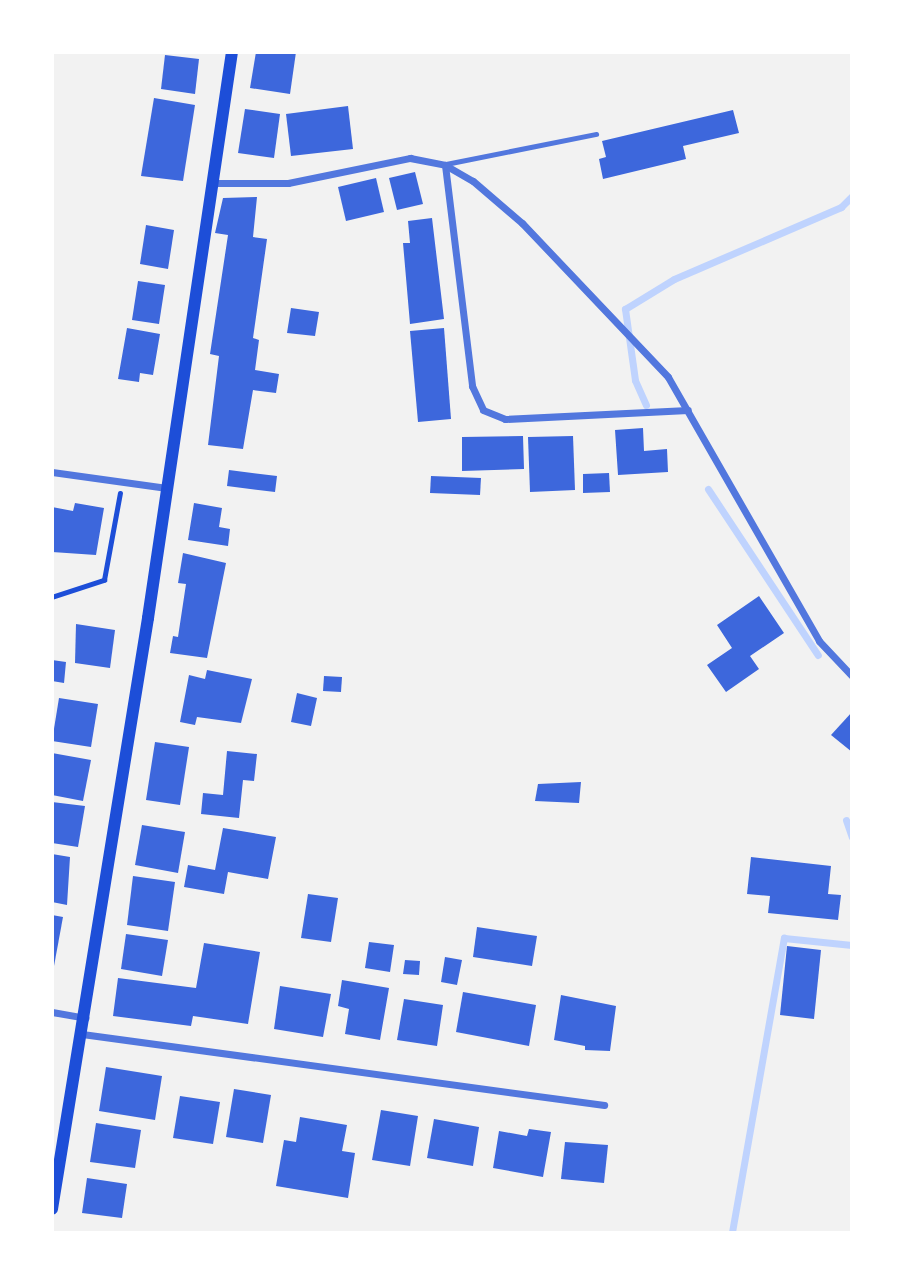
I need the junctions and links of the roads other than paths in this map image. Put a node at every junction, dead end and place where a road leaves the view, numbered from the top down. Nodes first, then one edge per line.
1 (232, 52) edge
2 (596, 134) dead end
3 (445, 165) junction
4 (212, 183) junction
5 (688, 410) junction
6 (52, 472) edge
7 (167, 488) junction
8 (852, 676) edge
9 (52, 1012) edge
10 (85, 1018) junction
11 (82, 1034) junction
12 (604, 1105) dead end
13 (52, 1209) edge

1 - 4 main road
2 - 3 lane
3 - 4 street
3 - 5 street
3 - 5 street
4 - 7 main road
5 - 8 street
6 - 7 street
7 - 10 main road
9 - 10 street
10 - 11 main road
11 - 12 street
11 - 13 main road

